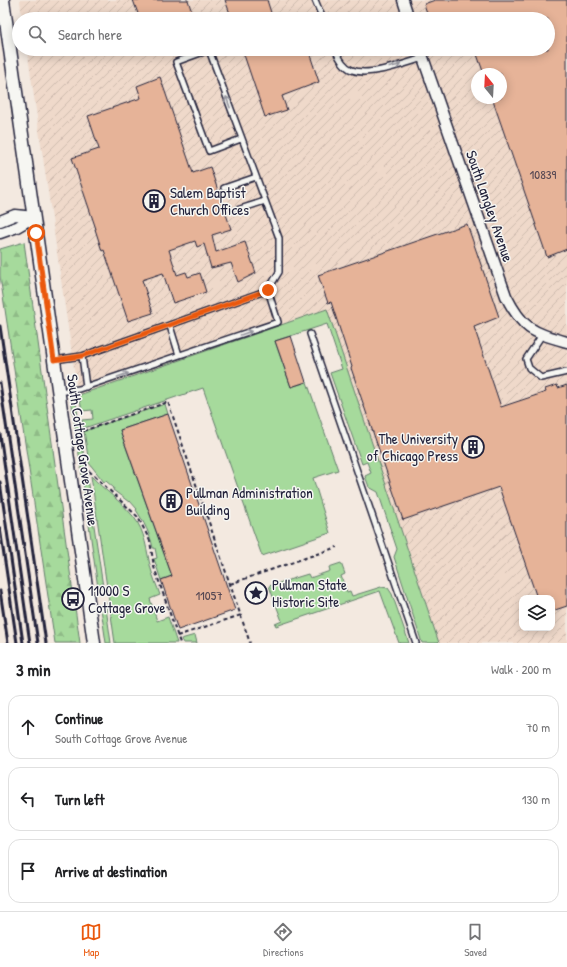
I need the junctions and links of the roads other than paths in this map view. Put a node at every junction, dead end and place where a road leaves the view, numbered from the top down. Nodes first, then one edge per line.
1 (3, 0) edge
2 (315, 0) edge
3 (403, 0) edge
4 (320, 12) edge
5 (407, 12) edge
6 (192, 56) edge
7 (211, 56) edge
8 (338, 56) edge
9 (417, 56) edge
10 (422, 56) edge
11 (241, 139) junction
12 (256, 177) junction
13 (224, 188) dead end
14 (265, 201) junction
15 (237, 210) dead end
16 (34, 217) junction
17 (0, 221) edge
18 (0, 232) edge
19 (268, 290) junction
20 (170, 326) junction
21 (310, 334) dead end
22 (542, 335) junction
23 (566, 341) edge
24 (179, 355) junction
25 (82, 356) junction
26 (54, 360) junction
27 (567, 372) edge
28 (86, 387) junction
29 (58, 392) junction
30 (94, 643) edge
31 (416, 643) edge

1 - 16 street, South Cottage Grove Avenue
2 - 4 lane
3 - 5 street
6 -> 11 lane
11 -> 7 lane
8 -> 9 lane
10 - 22 street, South Langley Avenue
11 - 12 lane
12 - 13 lane
12 - 14 lane
14 - 15 lane
14 - 19 lane
16 - 17 street
16 - 18 street
16 - 26 street, South Cottage Grove Avenue
19 - 20 lane
24 -> 19 lane
20 - 24 lane
20 - 25 lane
21 - 31 lane
22 - 23 street, South Langley Avenue
22 - 27 lane
28 -> 24 lane
25 - 26 lane
25 - 28 lane
26 - 29 street, South Cottage Grove Avenue
28 - 29 lane
29 - 30 street, South Cottage Grove Avenue

